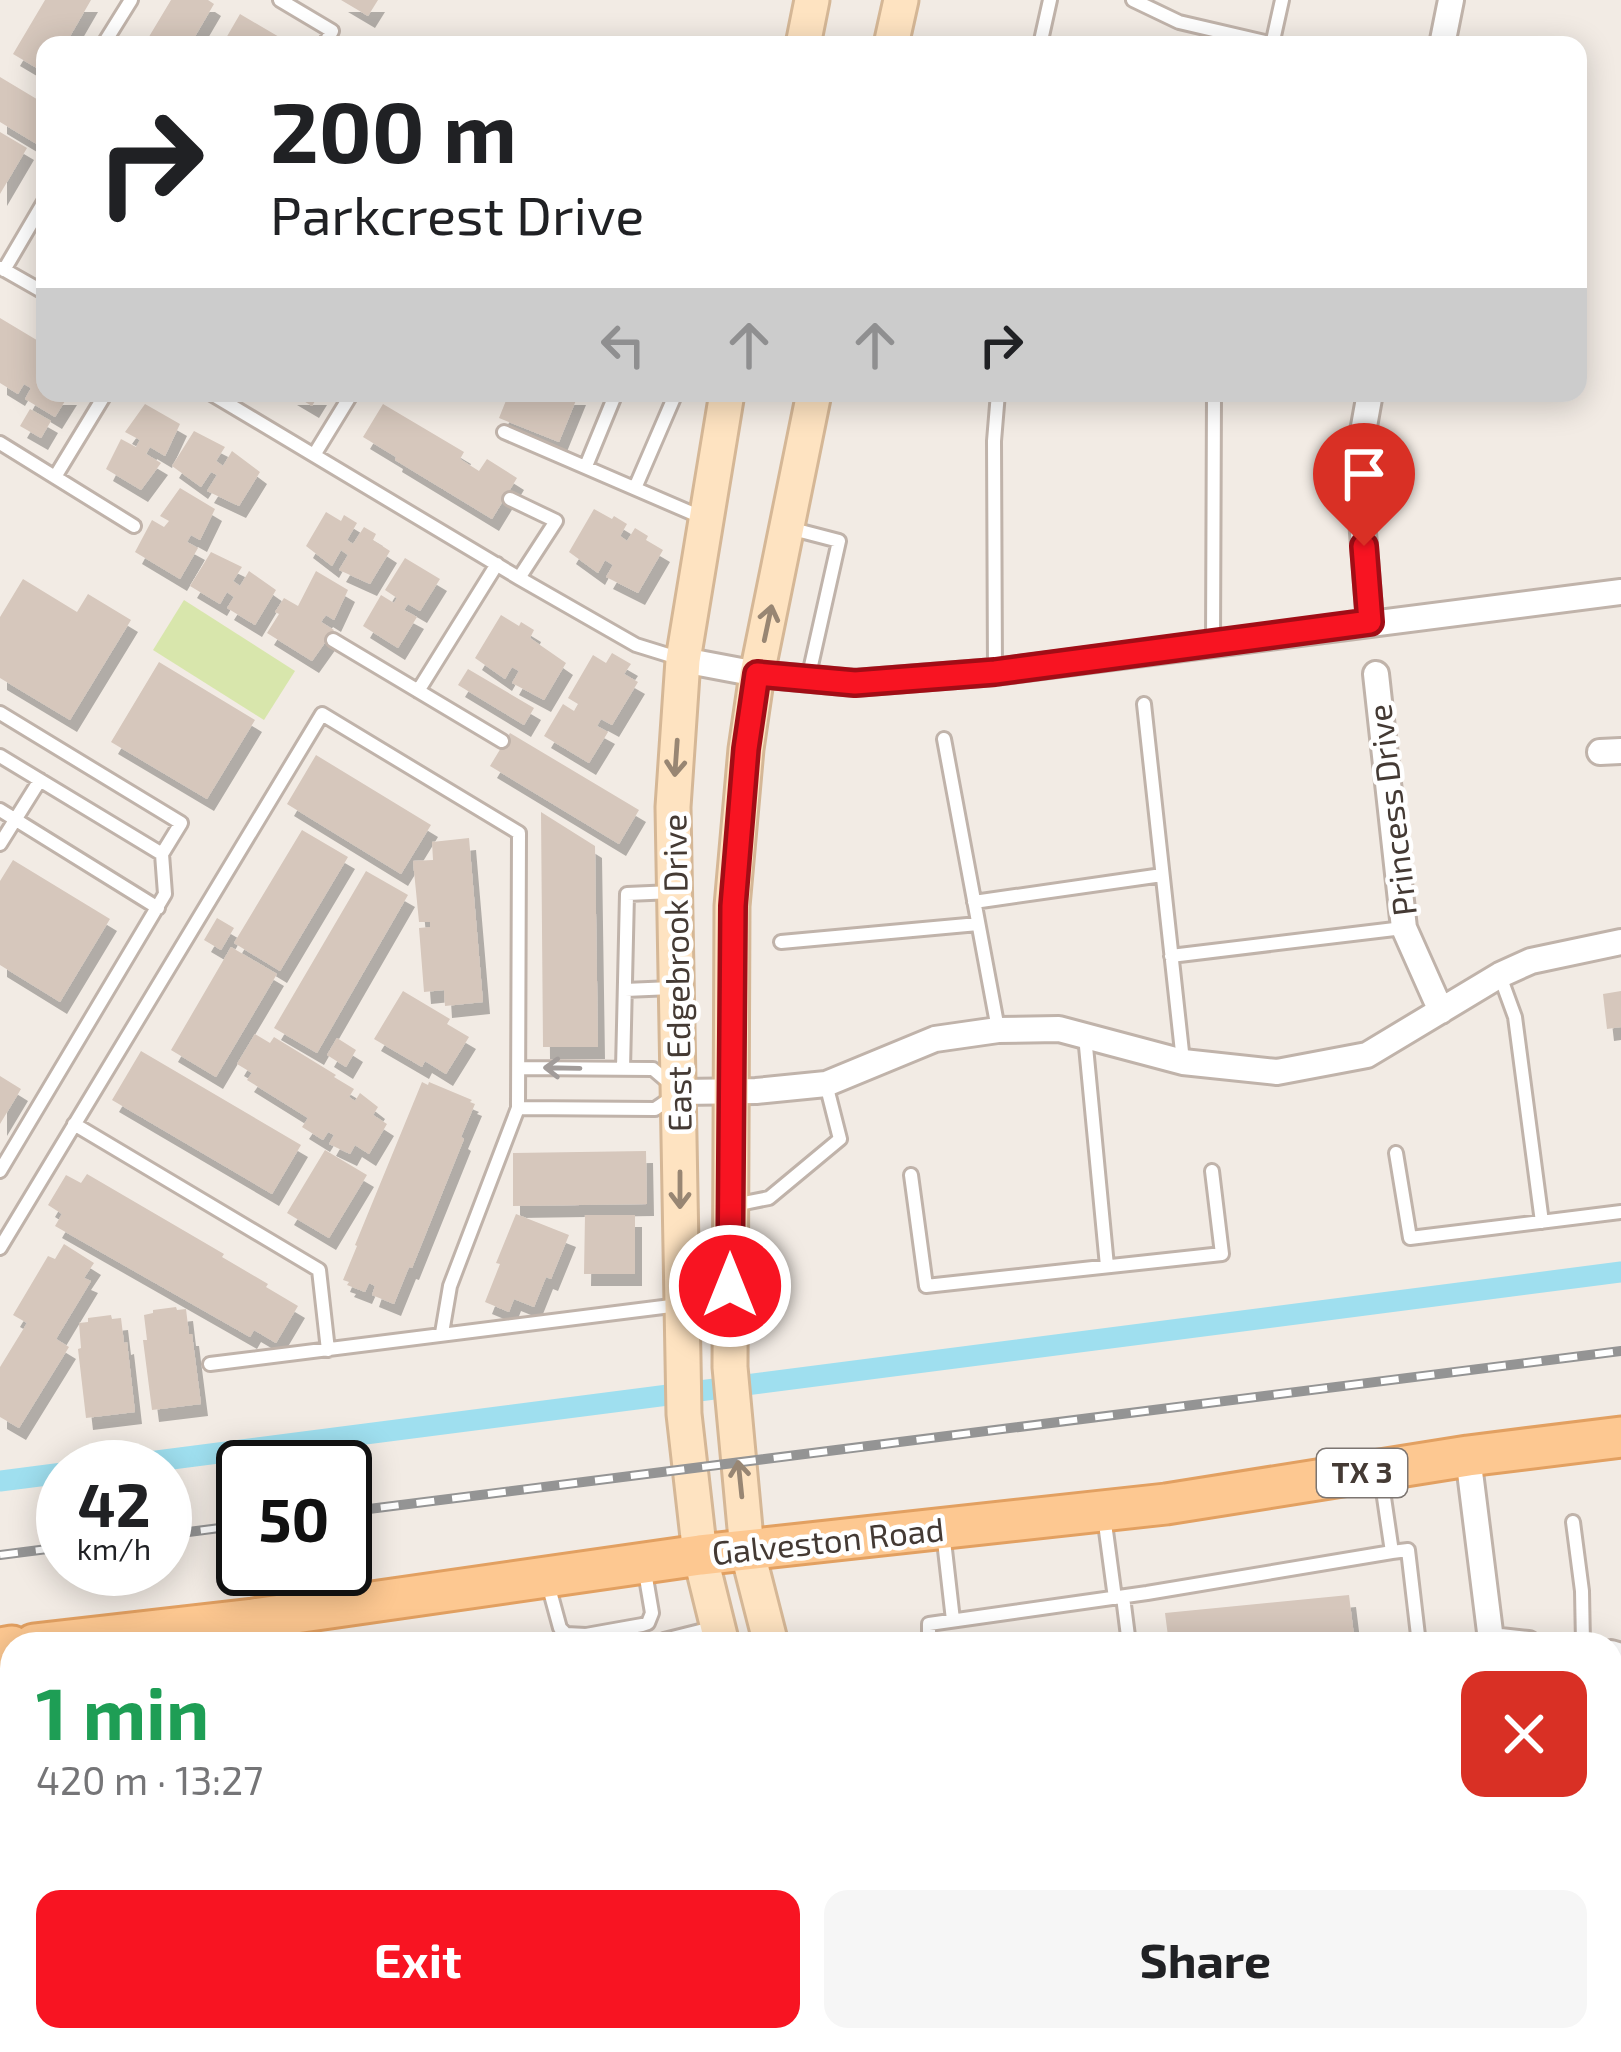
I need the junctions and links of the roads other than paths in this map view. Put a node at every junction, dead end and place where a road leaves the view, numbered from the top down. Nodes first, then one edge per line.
1 (131, 0) edge
2 (280, 0) edge
3 (812, 0) edge
4 (901, 0) edge
5 (1050, 0) edge
6 (1133, 0) edge
7 (1282, 0) edge
8 (1451, 0) edge
9 (109, 36) edge
10 (329, 36) edge
11 (805, 36) edge
12 (892, 36) edge
13 (1042, 36) edge
14 (1238, 36) edge
15 (1274, 36) edge
16 (1444, 36) edge
17 (36, 214) edge
18 (2, 269) edge
19 (36, 288) edge
20 (101, 402) edge
21 (225, 402) edge
22 (346, 402) edge
23 (612, 402) edge
24 (672, 402) edge
25 (726, 402) edge
26 (812, 402) edge
27 (997, 402) edge
28 (1214, 402) edge
29 (1368, 402) edge
30 (504, 432) dead end
31 (0, 443) edge
32 (314, 455) junction
33 (586, 466) junction
34 (55, 477) junction
35 (635, 488) junction
36 (510, 500) dead end
37 (706, 519) junction
38 (134, 526) dead end
39 (788, 527) junction
40 (496, 564) junction
41 (518, 578) junction
42 (1621, 592) edge
43 (1370, 622) junction
44 (333, 640) dead end
45 (1213, 644) junction
46 (683, 660) junction
47 (995, 672) junction
48 (757, 674) junction
49 (1376, 674) dead end
50 (808, 679) junction
51 (418, 691) junction
52 (1144, 704) dead end
53 (0, 713) edge
54 (944, 739) dead end
55 (502, 740) dead end
56 (0, 756) edge
57 (40, 780) junction
58 (0, 810) edge
59 (15, 820) junction
60 (0, 844) edge
61 (162, 854) junction
62 (1162, 875) junction
63 (675, 892) junction
64 (974, 902) junction
65 (158, 908) junction
66 (978, 924) junction
67 (1404, 928) junction
68 (781, 942) dead end
69 (1621, 942) edge
70 (1171, 956) junction
71 (1500, 975) junction
72 (677, 988) junction
73 (625, 990) junction
74 (1441, 1011) junction
75 (998, 1030) junction
76 (1084, 1035) junction
77 (1183, 1062) junction
78 (520, 1068) junction
79 (623, 1069) junction
80 (826, 1084) junction
81 (680, 1091) junction
82 (731, 1091) junction
83 (518, 1108) junction
84 (74, 1124) junction
85 (1396, 1153) dead end
86 (0, 1171) edge
87 (1212, 1172) dead end
88 (911, 1175) dead end
89 (730, 1205) junction
90 (1621, 1212) edge
91 (1542, 1222) junction
92 (0, 1247) edge
93 (1107, 1266) junction
94 (680, 1305) junction
95 (442, 1333) junction
96 (328, 1350) junction
97 (210, 1364) dead end
98 (1621, 1437) edge
99 (1468, 1456) junction
100 (1379, 1470) junction
101 (1103, 1512) junction
102 (1573, 1522) dead end
103 (943, 1529) junction
104 (747, 1550) junction
105 (1392, 1552) junction
106 (700, 1555) junction
107 (644, 1563) junction
108 (546, 1577) junction
109 (1119, 1597) junction
110 (953, 1620) junction
111 (648, 1623) junction
112 (180, 1632) edge
113 (564, 1632) edge
114 (602, 1632) edge
115 (655, 1632) edge
116 (717, 1632) edge
117 (768, 1632) edge
118 (929, 1632) edge
119 (1126, 1632) edge
120 (1418, 1632) edge
121 (1478, 1632) edge
122 (1583, 1632) edge

1 - 9 lane
2 - 10 lane
3 - 11 main road
4 - 12 main road
5 - 13 lane
6 - 14 lane
7 - 15 lane
8 - 16 street
17 - 18 lane
18 - 19 lane
20 - 34 lane
21 - 32 lane
22 - 32 lane
23 - 33 lane
24 - 35 lane
25 - 37 main road, East Edgebrook Drive
26 - 39 main road, East Edgebrook Drive
27 - 47 lane
28 - 45 lane
29 - 43 street
30 - 33 lane
31 - 34 lane
32 - 40 lane
33 - 35 lane
34 - 38 lane
35 - 37 lane
36 - 41 lane
37 - 46 main road, East Edgebrook Drive
48 -> 39 main road, East Edgebrook Drive
39 - 50 lane
40 - 41 lane
40 - 51 lane
41 - 46 lane
42 - 43 street
43 - 45 street
44 - 51 lane
45 - 47 street
46 - 48 street
46 -> 63 main road, East Edgebrook Drive
47 - 50 street
48 - 50 street
48 - 82 main road, East Edgebrook Drive
49 - 67 street, Princess Drive
51 - 55 lane
52 - 62 lane
53 - 61 lane
54 - 64 lane
56 - 57 lane
57 - 59 lane
57 - 61 lane
58 - 59 lane
59 - 60 lane
59 - 65 lane
61 - 65 lane
62 - 64 lane
62 - 70 lane
63 - 72 main road, East Edgebrook Drive
63 - 73 lane
64 - 66 lane
65 - 86 lane
66 - 68 lane
66 - 75 lane
67 - 70 lane
67 - 74 street, Princess Drive
69 - 71 street
70 - 77 lane
71 - 74 street
71 - 91 lane
72 - 73 lane
72 - 81 main road, East Edgebrook Drive
73 - 79 lane
74 - 77 street
75 - 76 street
75 - 80 street
76 - 77 street
76 - 93 lane
79 -> 78 lane
78 - 83 lane
78 - 84 lane
79 - 81 lane
80 - 82 street
80 - 89 lane
81 - 82 street
81 - 83 lane
81 -> 94 main road, East Edgebrook Drive
82 - 89 main road, East Edgebrook Drive
83 - 95 lane
84 - 92 lane
84 - 96 lane
85 - 91 lane
87 - 93 lane
88 - 93 lane
104 -> 89 main road, East Edgebrook Drive
90 - 91 lane
94 - 95 lane
94 - 106 main road, East Edgebrook Drive
95 - 96 lane
96 - 97 lane
98 - 99 main road, Galveston Road / TX 3
99 - 100 main road, Galveston Road / TX 3
99 - 121 street
100 - 101 main road, Galveston Road / TX 3
100 - 105 lane
101 - 103 main road, Galveston Road / TX 3
101 - 109 lane
102 - 122 lane
103 - 104 main road, Galveston Road / TX 3
103 - 110 lane
104 - 106 main road, Galveston Road / TX 3
104 - 117 main road, East Edgebrook Drive
105 - 109 lane
105 - 120 lane
106 - 107 main road, Galveston Road / TX 3
106 - 116 main road, East Edgebrook Drive
107 - 108 main road, Galveston Road / TX 3
107 - 111 lane
108 - 112 main road, Galveston Road / TX 3
108 - 113 lane
109 - 110 lane
109 - 119 lane
110 - 118 lane
111 - 114 lane
111 - 115 lane

